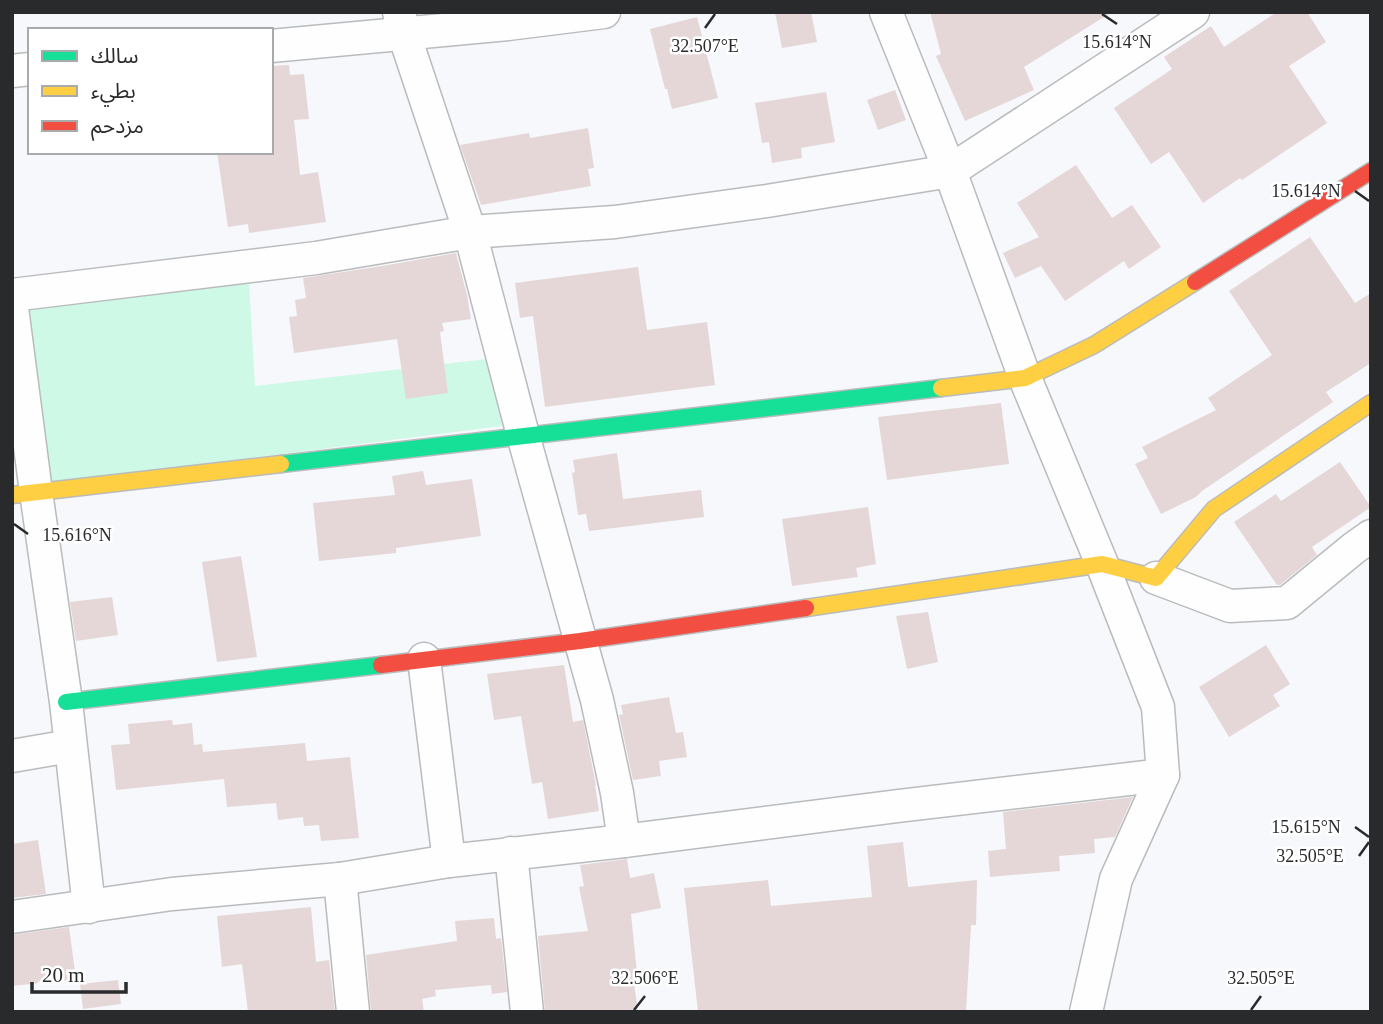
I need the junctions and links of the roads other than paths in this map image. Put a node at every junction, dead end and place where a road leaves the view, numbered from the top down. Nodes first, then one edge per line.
1 (604, 12) edge
2 (886, 12) edge
3 (1194, 12) edge
4 (402, 23) edge
5 (273, 46) edge
6 (950, 171) junction
7 (1371, 171) edge
8 (470, 232) junction
9 (12, 295) edge
10 (12, 308) edge
11 (1025, 378) junction
12 (1371, 403) edge
13 (523, 435) junction
14 (24, 494) edge
15 (1371, 536) edge
16 (1102, 564) junction
17 (1156, 578) junction
18 (580, 641) junction
19 (425, 659) junction
20 (66, 702) junction
21 (70, 746) junction
22 (12, 756) edge
23 (1163, 775) junction
24 (624, 841) junction
25 (511, 853) junction
26 (449, 861) junction
27 (340, 879) junction
28 (89, 907) junction
29 (12, 917) edge
30 (354, 1012) edge
31 (527, 1012) edge
32 (1086, 1012) edge

1 - 4 street
2 - 6 street
3 - 6 street
4 - 5 street
4 - 8 street
6 - 8 street
6 - 11 street
7 - 11 street
8 - 9 street
8 - 13 street
10 - 14 street
11 - 13 street
11 - 16 street
12 - 17 street
13 - 14 street
13 - 18 street
14 - 20 street
15 - 17 street
16 - 17 street
16 - 18 street
16 - 23 street
18 - 19 street
18 - 24 street
19 - 20 street
19 - 26 street
20 - 21 street
21 - 22 street
21 - 28 street
23 - 24 street
23 - 32 street
24 - 25 street
25 - 26 street
25 - 31 street
26 - 27 street
27 - 28 street
27 - 30 street
28 - 29 street

